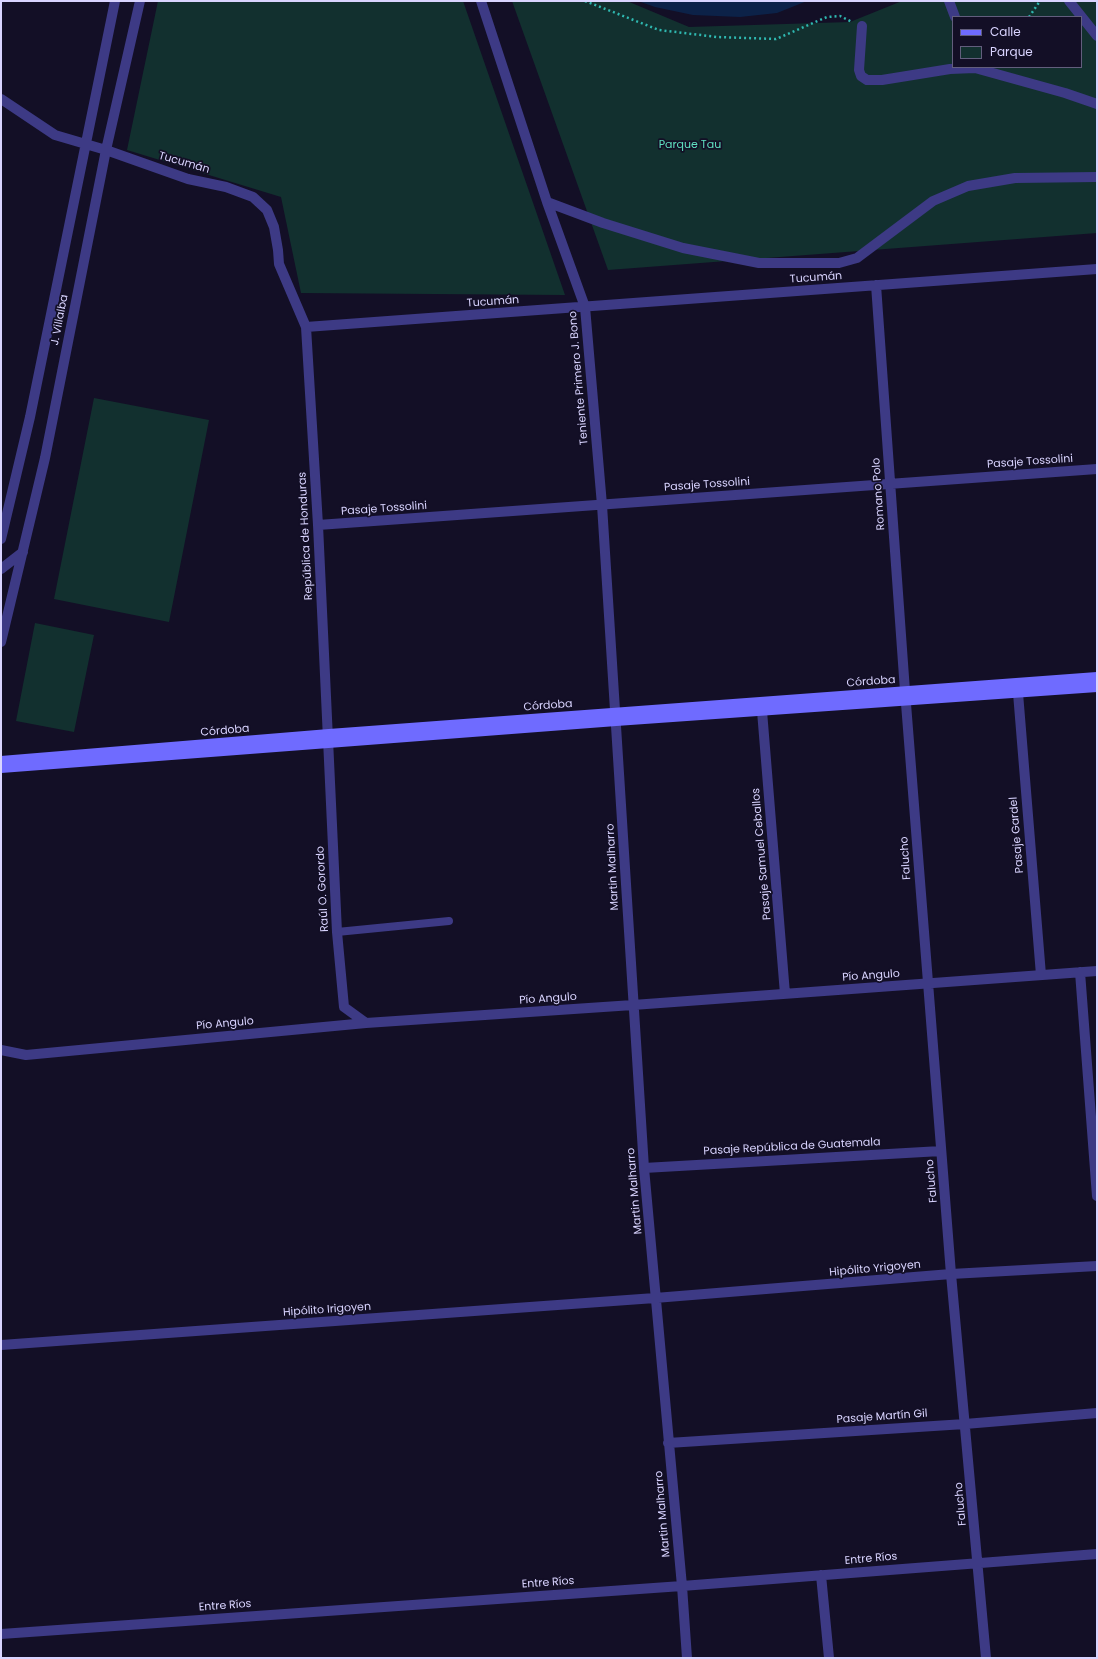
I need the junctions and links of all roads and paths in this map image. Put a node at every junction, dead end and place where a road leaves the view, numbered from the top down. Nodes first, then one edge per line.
1 (114, 1) edge
2 (140, 1) edge
3 (481, 1) edge
4 (585, 1) edge
5 (949, 1) edge
6 (1040, 1) edge
7 (1069, 1) edge
8 (955, 16) edge
9 (1031, 16) edge
10 (1081, 16) edge
11 (1082, 17) edge
12 (862, 26) joint
13 (1097, 36) edge
14 (975, 68) edge
15 (1, 99) edge
16 (1097, 104) edge
17 (85, 144) junction
18 (106, 150) junction
19 (1097, 177) edge
20 (547, 202) junction
21 (1097, 269) edge
22 (876, 286) junction
23 (585, 307) junction
24 (306, 327) junction
25 (1097, 469) edge
26 (890, 484) junction
27 (602, 505) junction
28 (318, 525) junction
29 (1, 539) edge
30 (23, 552) junction
31 (1, 569) edge
32 (1, 642) edge
33 (1097, 676) edge
34 (1097, 687) edge
35 (1018, 693) junction
36 (906, 696) junction
37 (762, 711) junction
38 (616, 717) junction
39 (329, 739) junction
40 (1, 761) edge
41 (1, 768) edge
42 (449, 922) dead end
43 (337, 932) junction
44 (1097, 971) edge
45 (1080, 972) junction
46 (1041, 975) junction
47 (928, 984) junction
48 (785, 994) junction
49 (633, 1005) junction
50 (366, 1023) junction
51 (1, 1050) edge
52 (941, 1151) junction
53 (644, 1168) junction
54 (1097, 1196) edge
55 (1097, 1266) edge
56 (951, 1274) junction
57 (655, 1298) junction
58 (1, 1345) edge
59 (1097, 1413) edge
60 (965, 1424) junction
61 (668, 1443) junction
62 (1097, 1554) edge
63 (978, 1562) junction
64 (821, 1576) junction
65 (682, 1586) junction
66 (1, 1634) edge
67 (687, 1658) edge
68 (829, 1658) edge
69 (986, 1658) edge

1 - 17 street, J. Villalba
2 - 18 street, J. Villalba
3 - 20 street, Teniente Primero J. Bono
4 - 12 path
5 - 8 street
6 - 9 path
7 - 10 street
11 - 13 street
12 - 14 street
14 - 16 street
15 - 17 street, Tucumán
17 - 18 street, Tucumán
17 - 29 street, J. Villalba
18 - 24 street, Tucumán
18 - 30 street, J. Villalba
19 - 20 street
20 - 23 street, Teniente Primero J. Bono
21 - 22 street, Tucumán
22 - 23 street, Tucumán
22 - 26 street, Romano Polo
23 - 24 street, Tucumán
23 - 27 street, Teniente Primero J. Bono
24 - 28 street, República de Honduras
25 - 26 street, Pasaje Tossolini
26 - 27 street, Pasaje Tossolini
26 - 36 street, Romano Polo
27 - 28 street, Pasaje Tossolini
27 - 38 street, Teniente Primero J. Bono
28 - 39 street, República de Honduras
30 - 31 street
30 - 32 street, J. Villalba
33 - 36 street, Córdoba
34 - 35 street, Córdoba
35 - 36 street, Córdoba
35 - 46 street, Pasaje Gardel
36 - 37 street, Córdoba
36 - 38 street, Córdoba
36 - 47 street, Falucho
37 - 38 street, Córdoba
37 - 48 street, Pasaje Samuel Ceballos
38 - 39 street, Córdoba
38 - 49 street, Martin Malharro
39 - 40 street, Córdoba
39 - 41 street, Córdoba
39 - 43 street, Raúl O. Gorordo
42 - 43 lane
43 - 50 street, Raúl O. Gorordo
44 - 45 street, Pío Angulo
45 - 46 street, Pío Angulo
45 - 54 street
46 - 47 street, Pío Angulo
47 - 48 street, Pío Angulo
47 - 52 street, Falucho
48 - 49 street, Pío Angulo
49 - 50 street, Pío Angulo
49 - 53 street, Martin Malharro
50 - 51 street, Pío Angulo
52 - 53 street, Pasaje República de Guatemala
52 - 56 street, Falucho
53 - 57 street, Martin Malharro
55 - 56 street, Hipólito Yrigoyen
56 - 57 street, Hipólito Yrigoyen
56 - 60 street, Falucho
57 - 58 street, Hipólito Irigoyen
57 - 61 street, Martin Malharro
59 - 60 street, Pasaje Martín Gil
60 - 61 street, Pasaje Martín Gil
60 - 63 street, Falucho
61 - 65 street, Martin Malharro
62 - 63 street, Entre Ríos
63 - 64 street, Entre Ríos
63 - 69 street, Falucho
64 - 65 street, Entre Ríos
64 - 68 street
65 - 66 street, Entre Ríos
65 - 67 street, Martin Malharro

